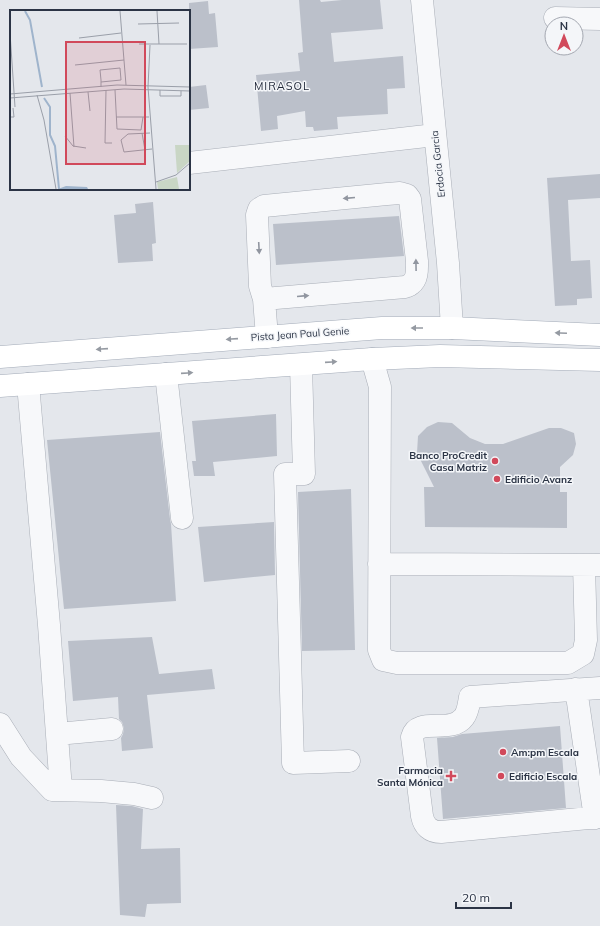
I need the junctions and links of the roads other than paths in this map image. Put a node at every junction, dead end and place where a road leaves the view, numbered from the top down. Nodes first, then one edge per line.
1 (422, 0) edge
2 (584, 19) edge
3 (600, 19) edge
4 (435, 134) junction
5 (190, 163) edge
6 (264, 300) junction
7 (452, 328) junction
8 (600, 335) edge
9 (267, 337) junction
10 (600, 351) edge
11 (440, 356) junction
12 (0, 357) edge
13 (372, 360) junction
14 (600, 360) edge
15 (300, 365) junction
16 (166, 374) junction
17 (28, 384) junction
18 (0, 386) edge
19 (182, 518) dead end
20 (379, 564) junction
21 (592, 565) edge
22 (600, 688) edge
23 (576, 689) junction
24 (0, 724) edge
25 (112, 729) dead end
26 (57, 734) junction
27 (349, 761) dead end
28 (61, 790) junction
29 (152, 798) dead end
30 (597, 817) edge

1 - 4 street, Erdocia Garcia
2 - 3 street
4 - 5 street
4 - 7 street, Erdocia Garcia
6 -> 6 street
6 - 9 street
8 -> 7 main road, Pista Jean Paul Genie
7 -> 9 main road, Pista Jean Paul Genie
9 -> 12 main road, Pista Jean Paul Genie
10 - 11 main road
11 - 13 main road
11 - 14 main road
15 -> 13 main road
13 - 20 street
16 -> 15 main road
15 - 27 street
16 - 17 main road
16 - 19 street
17 - 18 main road
17 - 26 street
20 - 21 street
20 - 21 street
22 - 23 street
23 - 30 street
23 - 30 street
24 - 28 street
25 - 26 street
26 - 28 street
28 - 29 street

